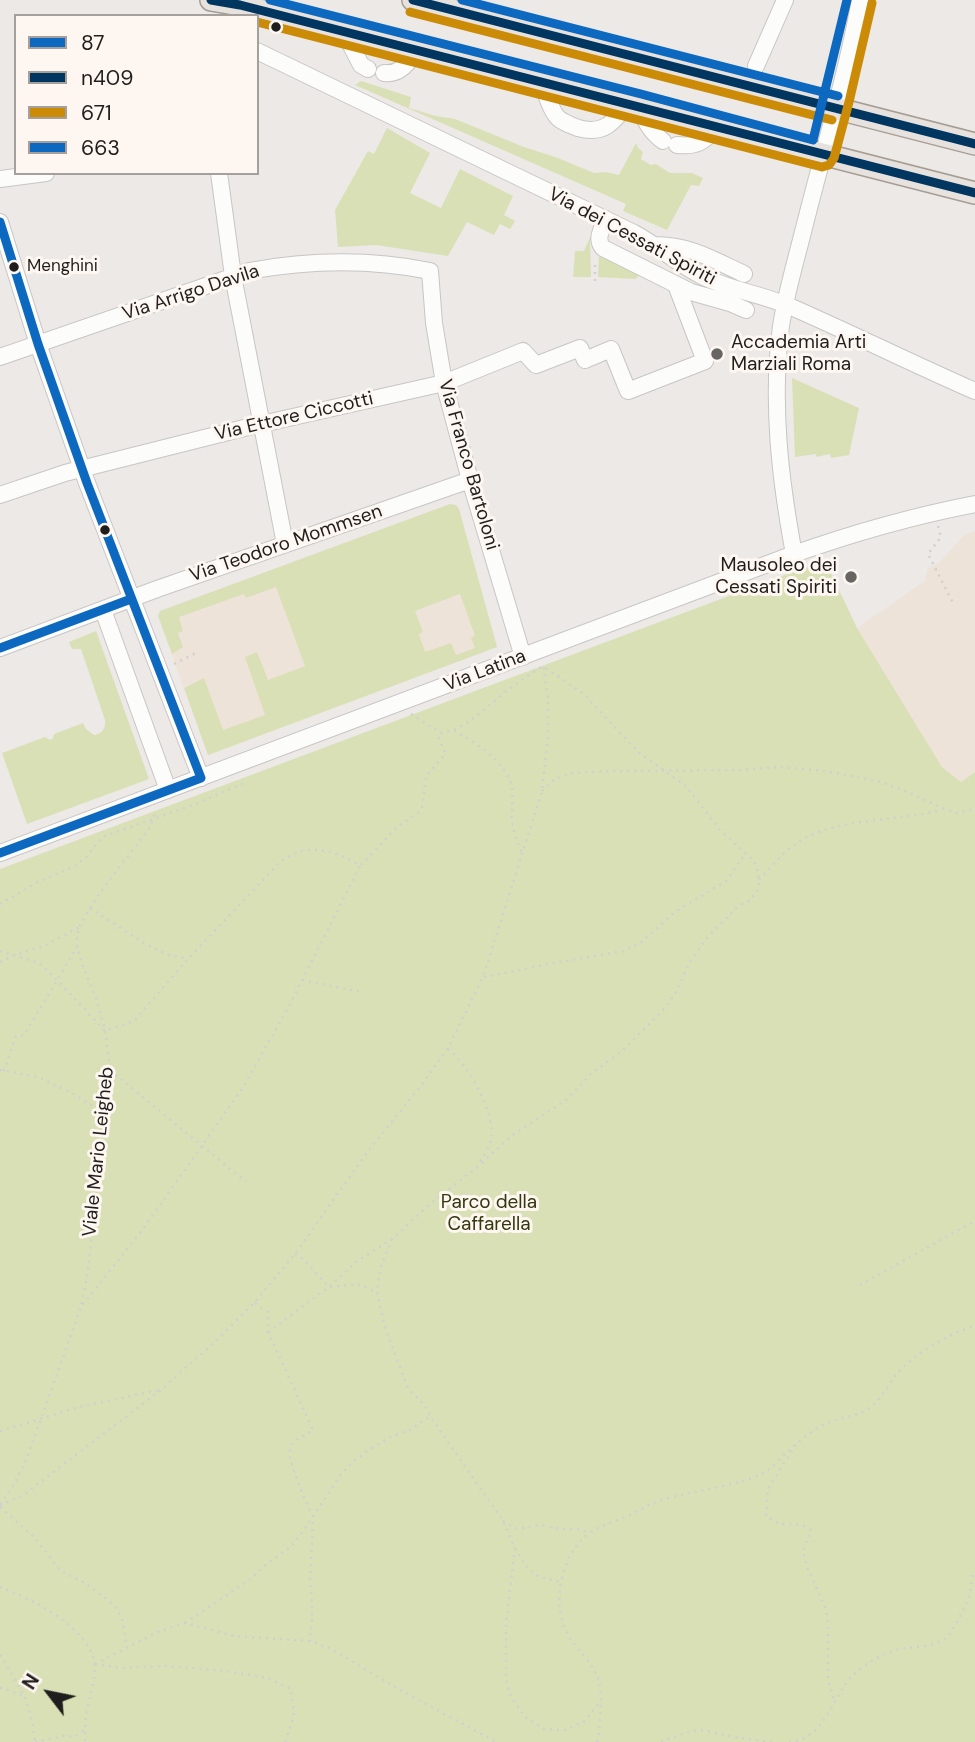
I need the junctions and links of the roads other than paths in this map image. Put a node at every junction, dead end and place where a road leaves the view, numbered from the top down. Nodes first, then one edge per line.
1 (210, 0) edge
2 (417, 0) edge
3 (785, 0) edge
4 (860, 0) edge
5 (344, 32) junction
6 (418, 50) junction
7 (259, 52) edge
8 (756, 66) dead end
9 (542, 82) junction
10 (633, 105) junction
11 (835, 108) junction
12 (717, 128) junction
13 (975, 144) edge
14 (822, 155) junction
15 (31, 175) edge
16 (219, 175) edge
17 (0, 179) edge
18 (975, 193) edge
19 (606, 219) junction
20 (0, 222) edge
21 (654, 245) junction
22 (430, 271) joint
23 (744, 274) dead end
24 (233, 276) junction
25 (676, 285) junction
26 (785, 304) junction
27 (746, 310) dead end
28 (38, 344) junction
29 (0, 357) edge
30 (444, 383) junction
31 (975, 391) edge
32 (262, 424) junction
33 (83, 469) junction
34 (470, 480) junction
35 (0, 495) edge
36 (975, 504) edge
37 (285, 544) junction
38 (794, 554) junction
39 (131, 599) junction
40 (103, 610) junction
41 (0, 648) edge
42 (523, 657) junction
43 (201, 778) junction
44 (168, 790) junction
45 (0, 853) edge

1 - 5 main road
2 - 11 main road
3 - 8 street
4 - 11 street
5 - 6 main road
5 - 6 street
6 - 9 main road
7 - 19 street, Via dei Cessati Spiriti
9 - 10 main road
9 - 10 street
10 - 12 main road
10 - 12 street
11 - 13 main road
11 - 14 street
12 - 14 main road
14 - 18 main road
14 - 26 street
15 - 17 street
16 - 24 street
19 - 21 street, Via dei Cessati Spiriti
19 - 25 street
20 - 28 street
21 - 23 street
21 - 26 street, Via dei Cessati Spiriti
22 - 24 street, Via Arrigo Davila
22 - 30 street, Via Franco Bartoloni
24 - 28 street, Via Arrigo Davila
24 - 32 street
25 - 27 street
25 - 30 street, Via Ettore Ciccotti
26 - 31 street, Via dei Cessati Spiriti
26 - 38 street
28 - 29 street, Via Arrigo Davila
28 - 33 street
30 - 32 street, Via Ettore Ciccotti
30 - 34 street, Via Franco Bartoloni
32 - 33 street, Via Ettore Ciccotti
32 - 37 street
33 - 35 street, Via Ettore Ciccotti
33 - 39 street
34 - 37 street, Via Teodoro Mommsen
34 - 42 street, Via Franco Bartoloni
36 - 38 street, Via Latina
37 - 39 street, Via Teodoro Mommsen
38 - 42 street, Via Latina
39 - 40 street, Via Teodoro Mommsen
39 - 43 street
40 - 41 street, Via Teodoro Mommsen
40 - 44 street
42 - 43 street, Via Latina
43 - 44 street, Via Latina
44 - 45 street, Via Latina

